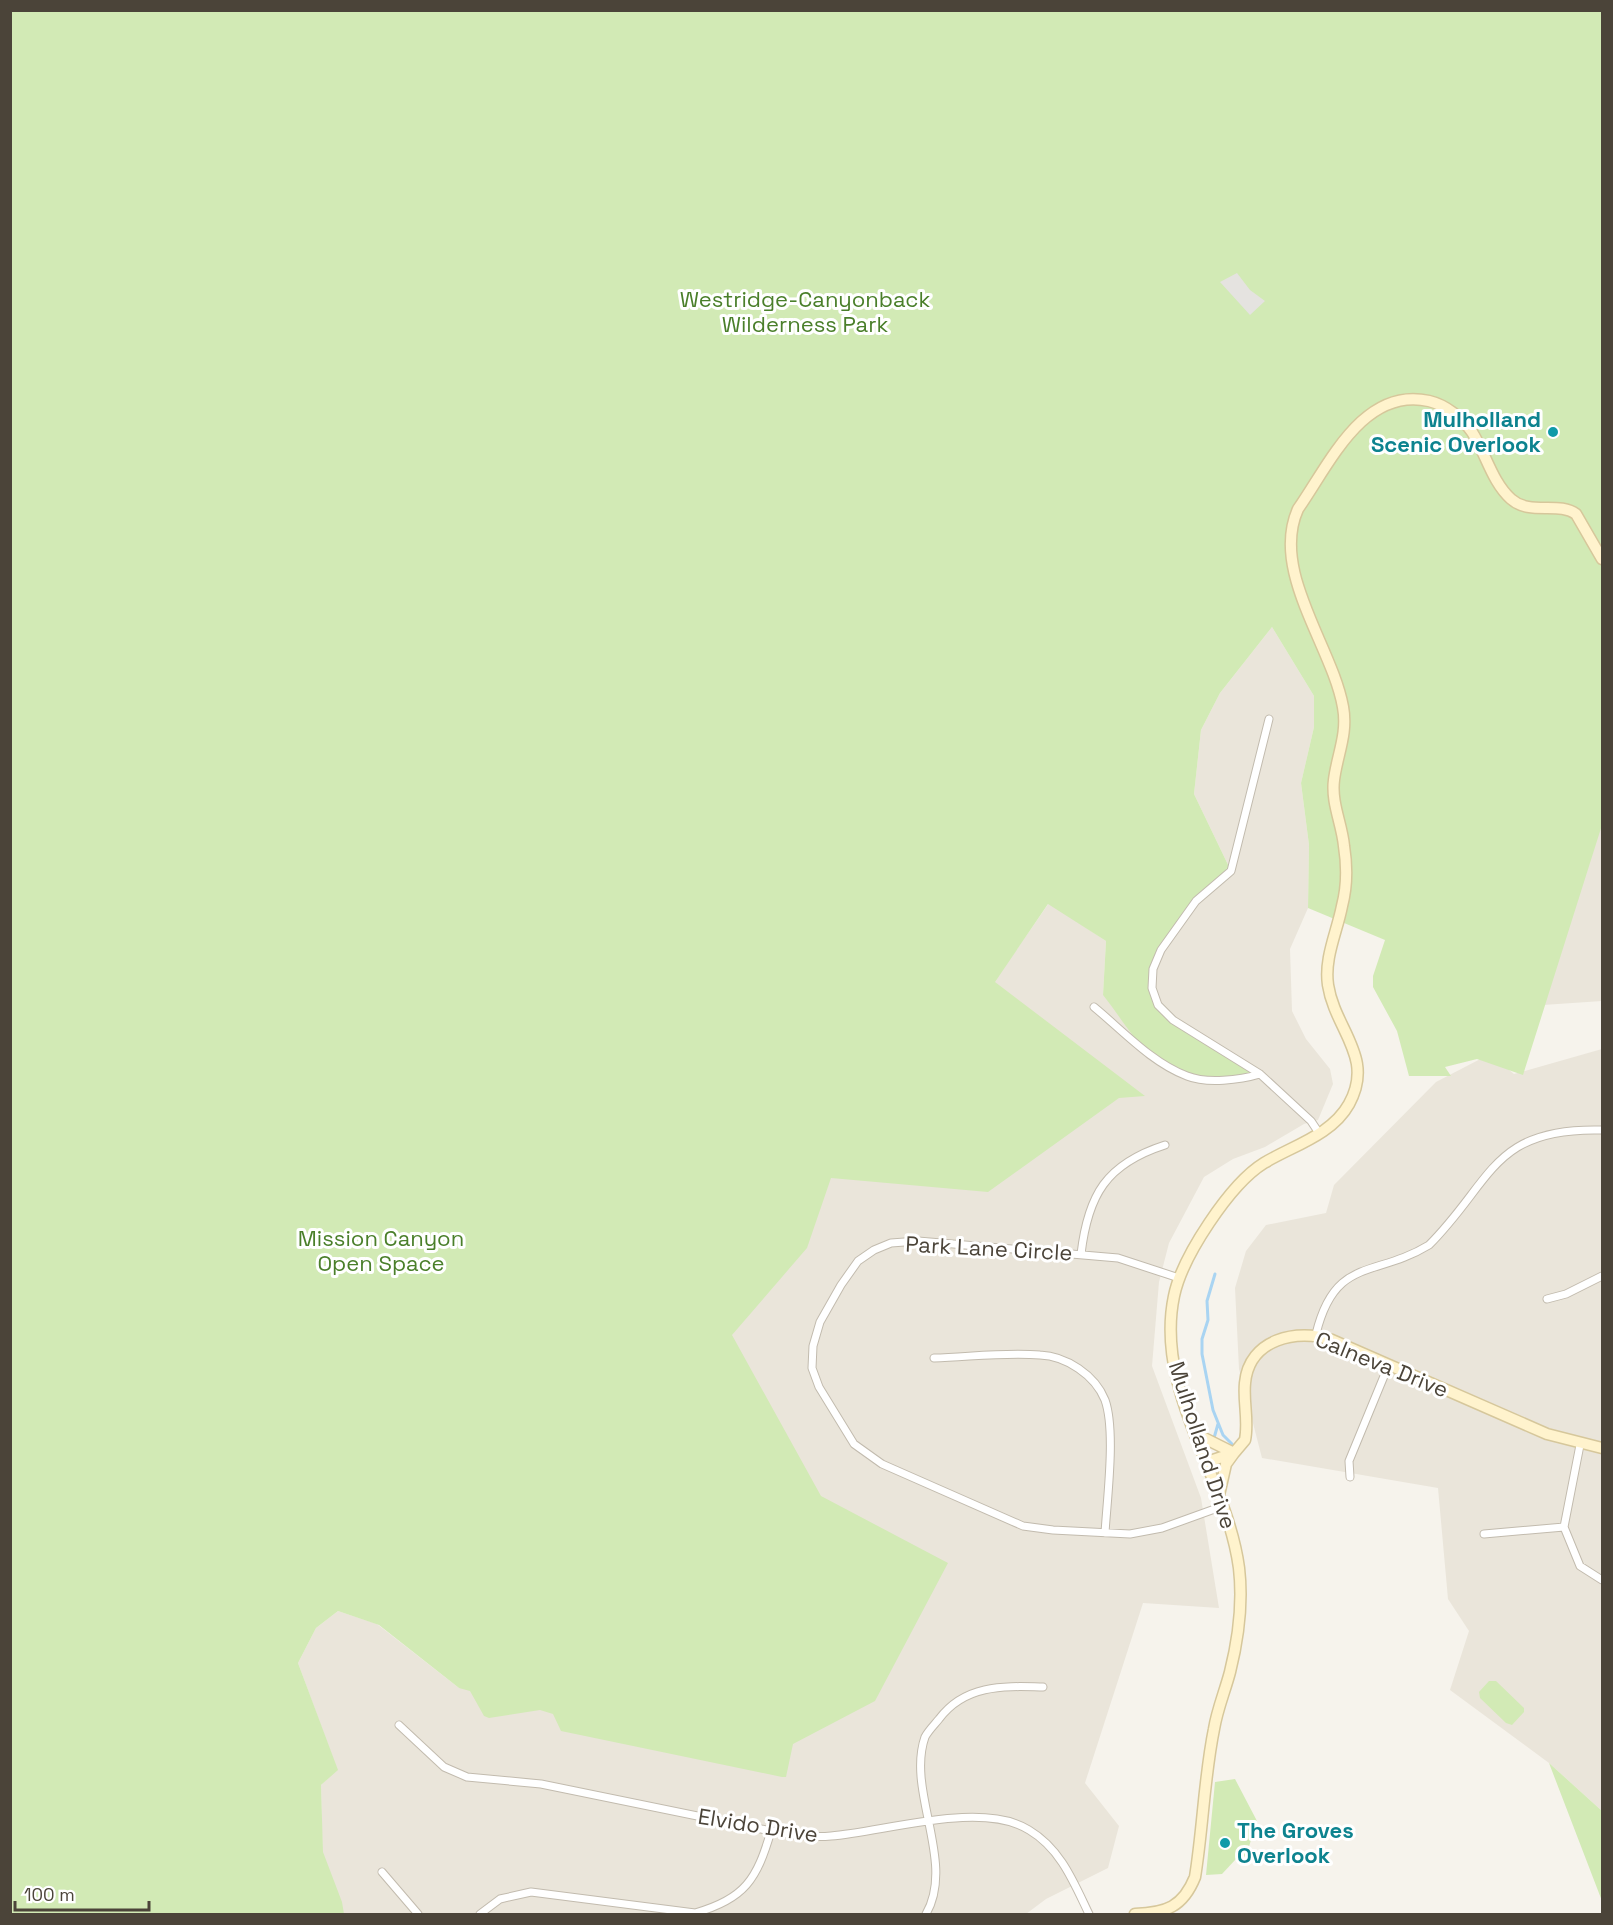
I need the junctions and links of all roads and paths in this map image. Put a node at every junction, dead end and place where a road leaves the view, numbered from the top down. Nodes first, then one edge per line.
1 (1602, 559) edge
2 (1269, 719) dead end
3 (1094, 1007) dead end
4 (1260, 1074) junction
5 (1602, 1130) edge
6 (1319, 1133) junction
7 (1165, 1145) dead end
8 (1081, 1254) junction
9 (1602, 1276) edge
10 (1179, 1278) junction
11 (1547, 1299) dead end
12 (1316, 1334) junction
13 (934, 1358) dead end
14 (1389, 1364) junction
15 (1196, 1434) junction
16 (1580, 1444) junction
17 (1602, 1448) edge
18 (1234, 1453) junction
19 (1207, 1462) junction
20 (1350, 1476) dead end
21 (1221, 1501) junction
22 (1564, 1527) junction
23 (1105, 1533) junction
24 (1484, 1534) dead end
25 (1602, 1580) edge
26 (1043, 1687) dead end
27 (399, 1725) dead end
28 (930, 1822) junction
29 (771, 1832) junction
30 (382, 1872) dead end
31 (418, 1914) edge
32 (480, 1914) edge
33 (926, 1914) edge
34 (1089, 1914) edge
35 (1136, 1914) edge

1 - 6 main road, Mulholland Drive
2 - 4 street
3 - 4 street
4 - 6 street
5 - 12 street
6 - 10 main road, Mulholland Drive
7 - 8 street
8 - 10 street, Park Lane Circle
8 - 23 street, Park Lane Circle
9 - 11 street
10 - 15 main road, Mulholland Drive
12 - 14 main road, Calneva Drive
12 - 18 main road, Calneva Drive
13 - 23 street
14 - 16 main road, Calneva Drive
14 - 20 street
15 - 18 main road
15 - 19 main road, Mulholland Drive
16 - 17 main road, Calneva Drive
16 - 22 street
18 - 19 main road
18 - 21 main road, Calneva Drive
19 - 21 main road, Mulholland Drive
21 - 23 street, Park Lane Circle
21 - 35 main road, Mulholland Drive
22 - 24 street
22 - 25 street
26 - 28 street
27 - 29 street, Elvido Drive
28 - 29 street, Elvido Drive
28 - 33 street
28 - 34 street, Elvido Drive
29 - 32 street
30 - 31 street

